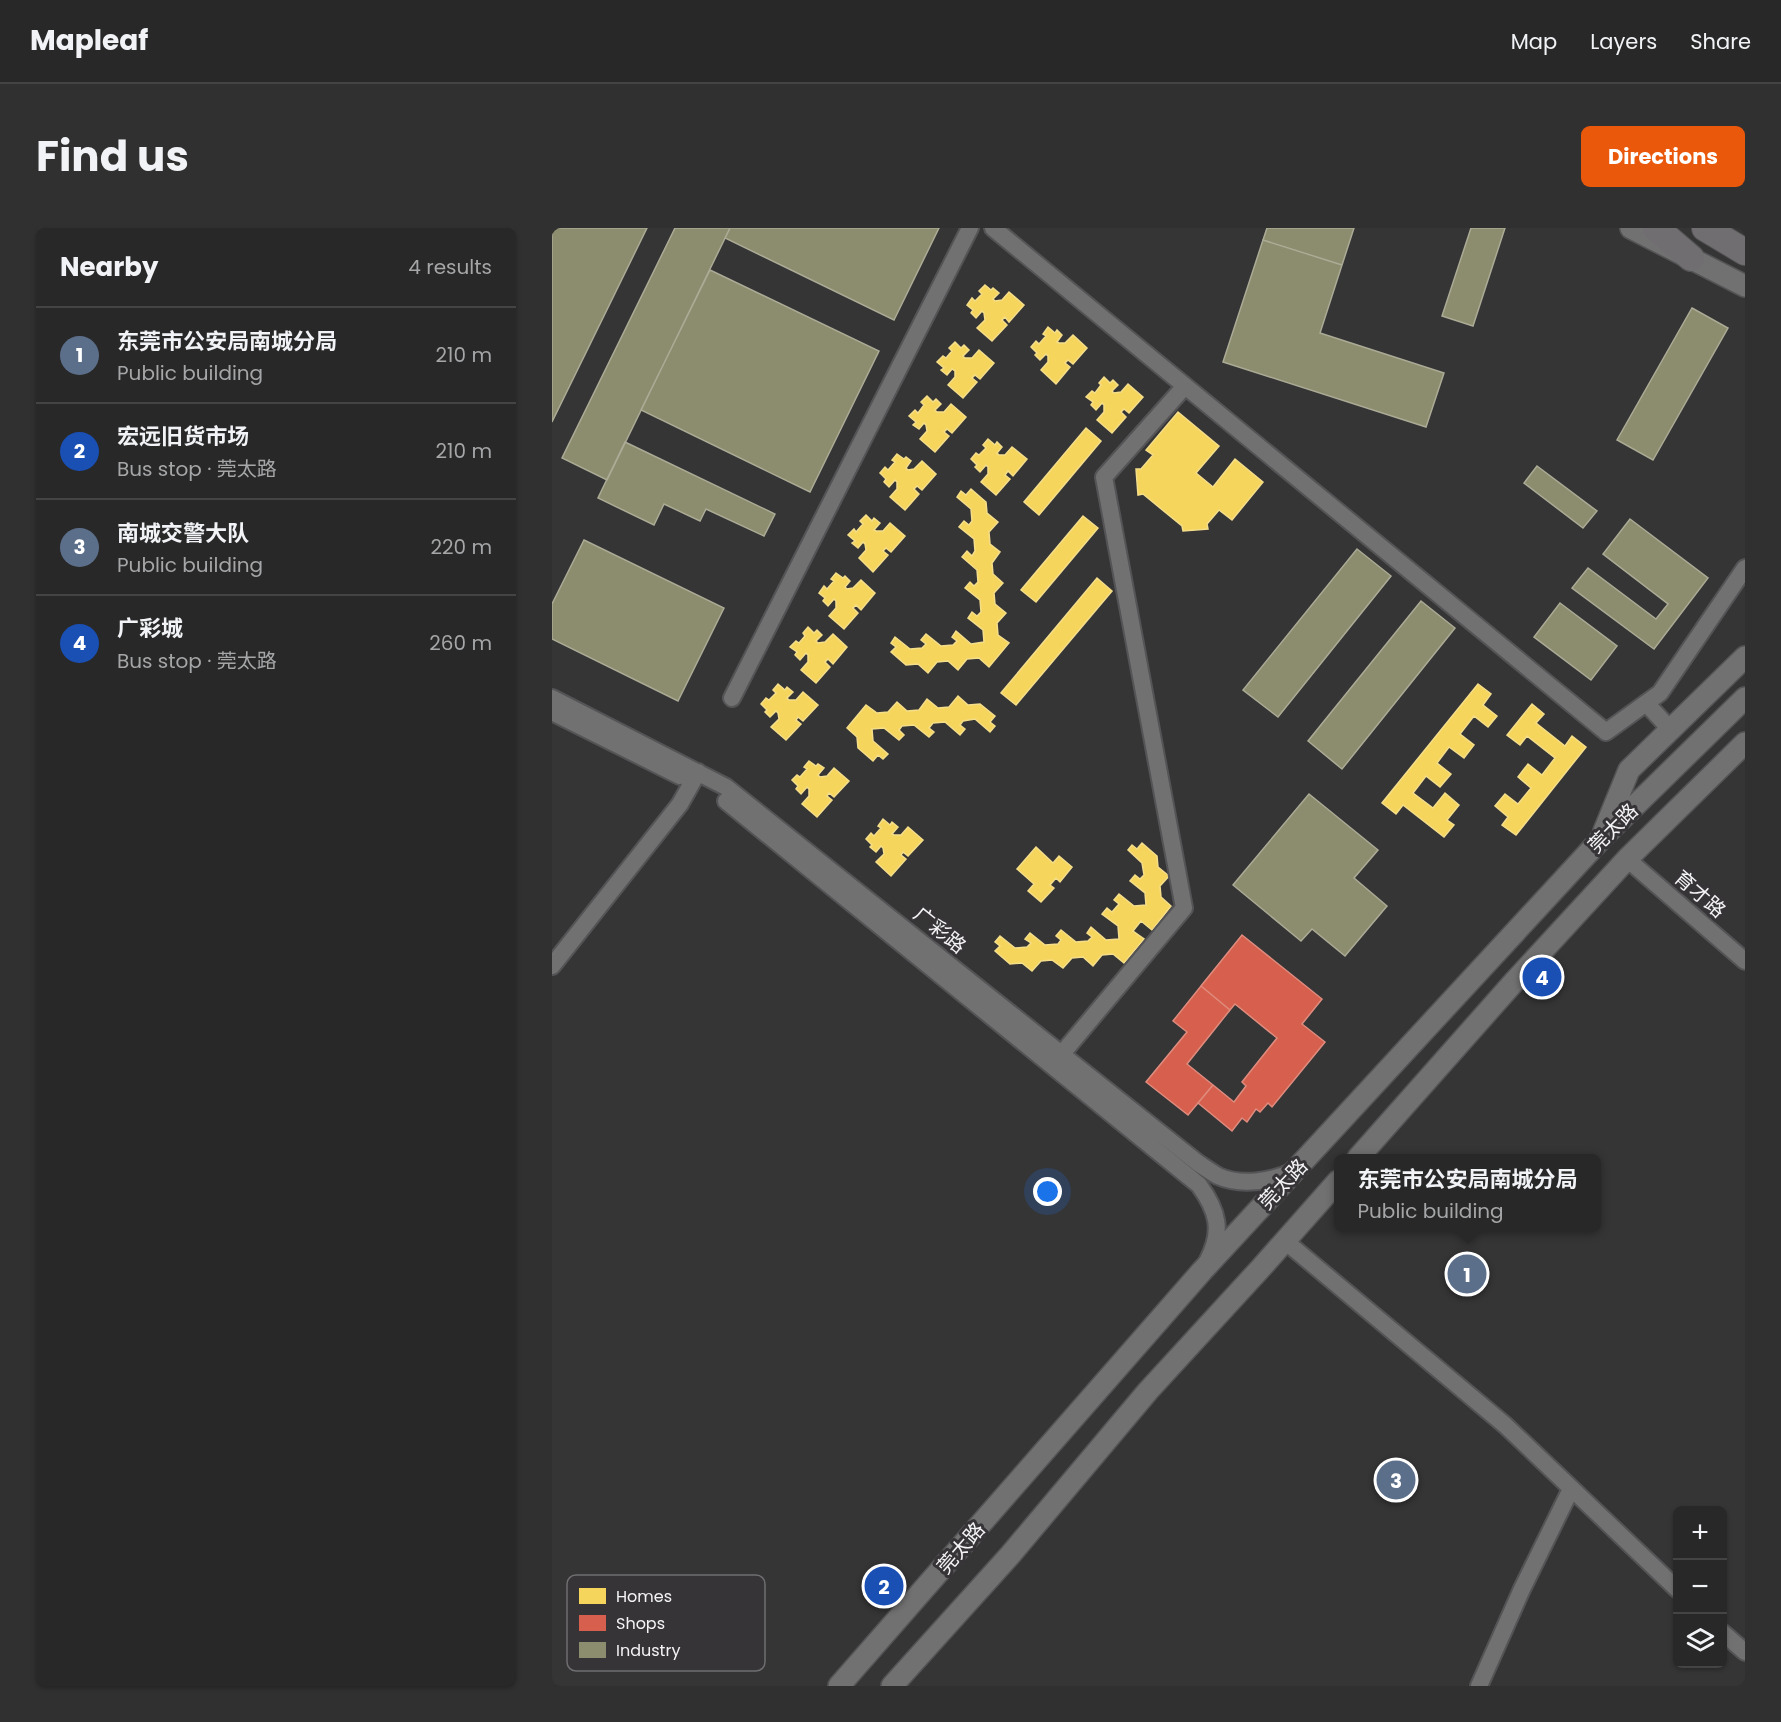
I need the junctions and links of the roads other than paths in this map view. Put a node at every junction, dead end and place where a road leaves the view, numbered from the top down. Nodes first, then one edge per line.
1 (970, 228) edge
2 (993, 228) edge
3 (1631, 228) edge
4 (1656, 228) edge
5 (1705, 228) edge
6 (1745, 252) edge
7 (1690, 258) junction
8 (1745, 286) edge
9 (1185, 386) junction
10 (1745, 568) edge
11 (1745, 657) edge
12 (552, 698) edge
13 (732, 698) dead end
14 (1745, 698) edge
15 (1646, 703) junction
16 (552, 712) edge
17 (1670, 729) junction
18 (1745, 743) edge
19 (695, 777) junction
20 (1601, 839) junction
21 (1627, 858) junction
22 (1745, 961) edge
23 (552, 966) edge
24 (1057, 1060) junction
25 (1362, 1154) edge
26 (1296, 1170) junction
27 (1334, 1186) edge
28 (1285, 1241) junction
29 (1202, 1271) junction
30 (1571, 1489) junction
31 (1673, 1586) edge
32 (1727, 1637) edge
33 (1745, 1653) edge
34 (839, 1686) edge
35 (892, 1686) edge
36 (1479, 1686) edge

1 - 13 street
2 - 9 street
3 - 7 main road
4 - 7 highway
5 - 6 highway
7 - 8 main road
9 - 15 street
9 - 24 street
10 - 15 street
11 - 17 main road
12 - 19 street, 广彩路
14 - 20 main road, 莞太路
15 - 17 street
16 - 19 street, 广彩路
17 - 20 main road
18 - 21 main road, 莞太路
19 - 23 street
19 - 24 street, 广彩路
20 - 26 main road, 莞太路
21 - 22 street, 育才路
21 - 25 main road, 莞太路
24 - 26 street, 广彩路
24 - 29 street, 广彩路
26 - 29 main road, 莞太路
27 - 28 main road, 莞太路
28 - 30 street
28 - 35 main road, 莞太路
29 - 34 main road, 莞太路
30 - 31 street
30 - 36 street
32 - 33 street

